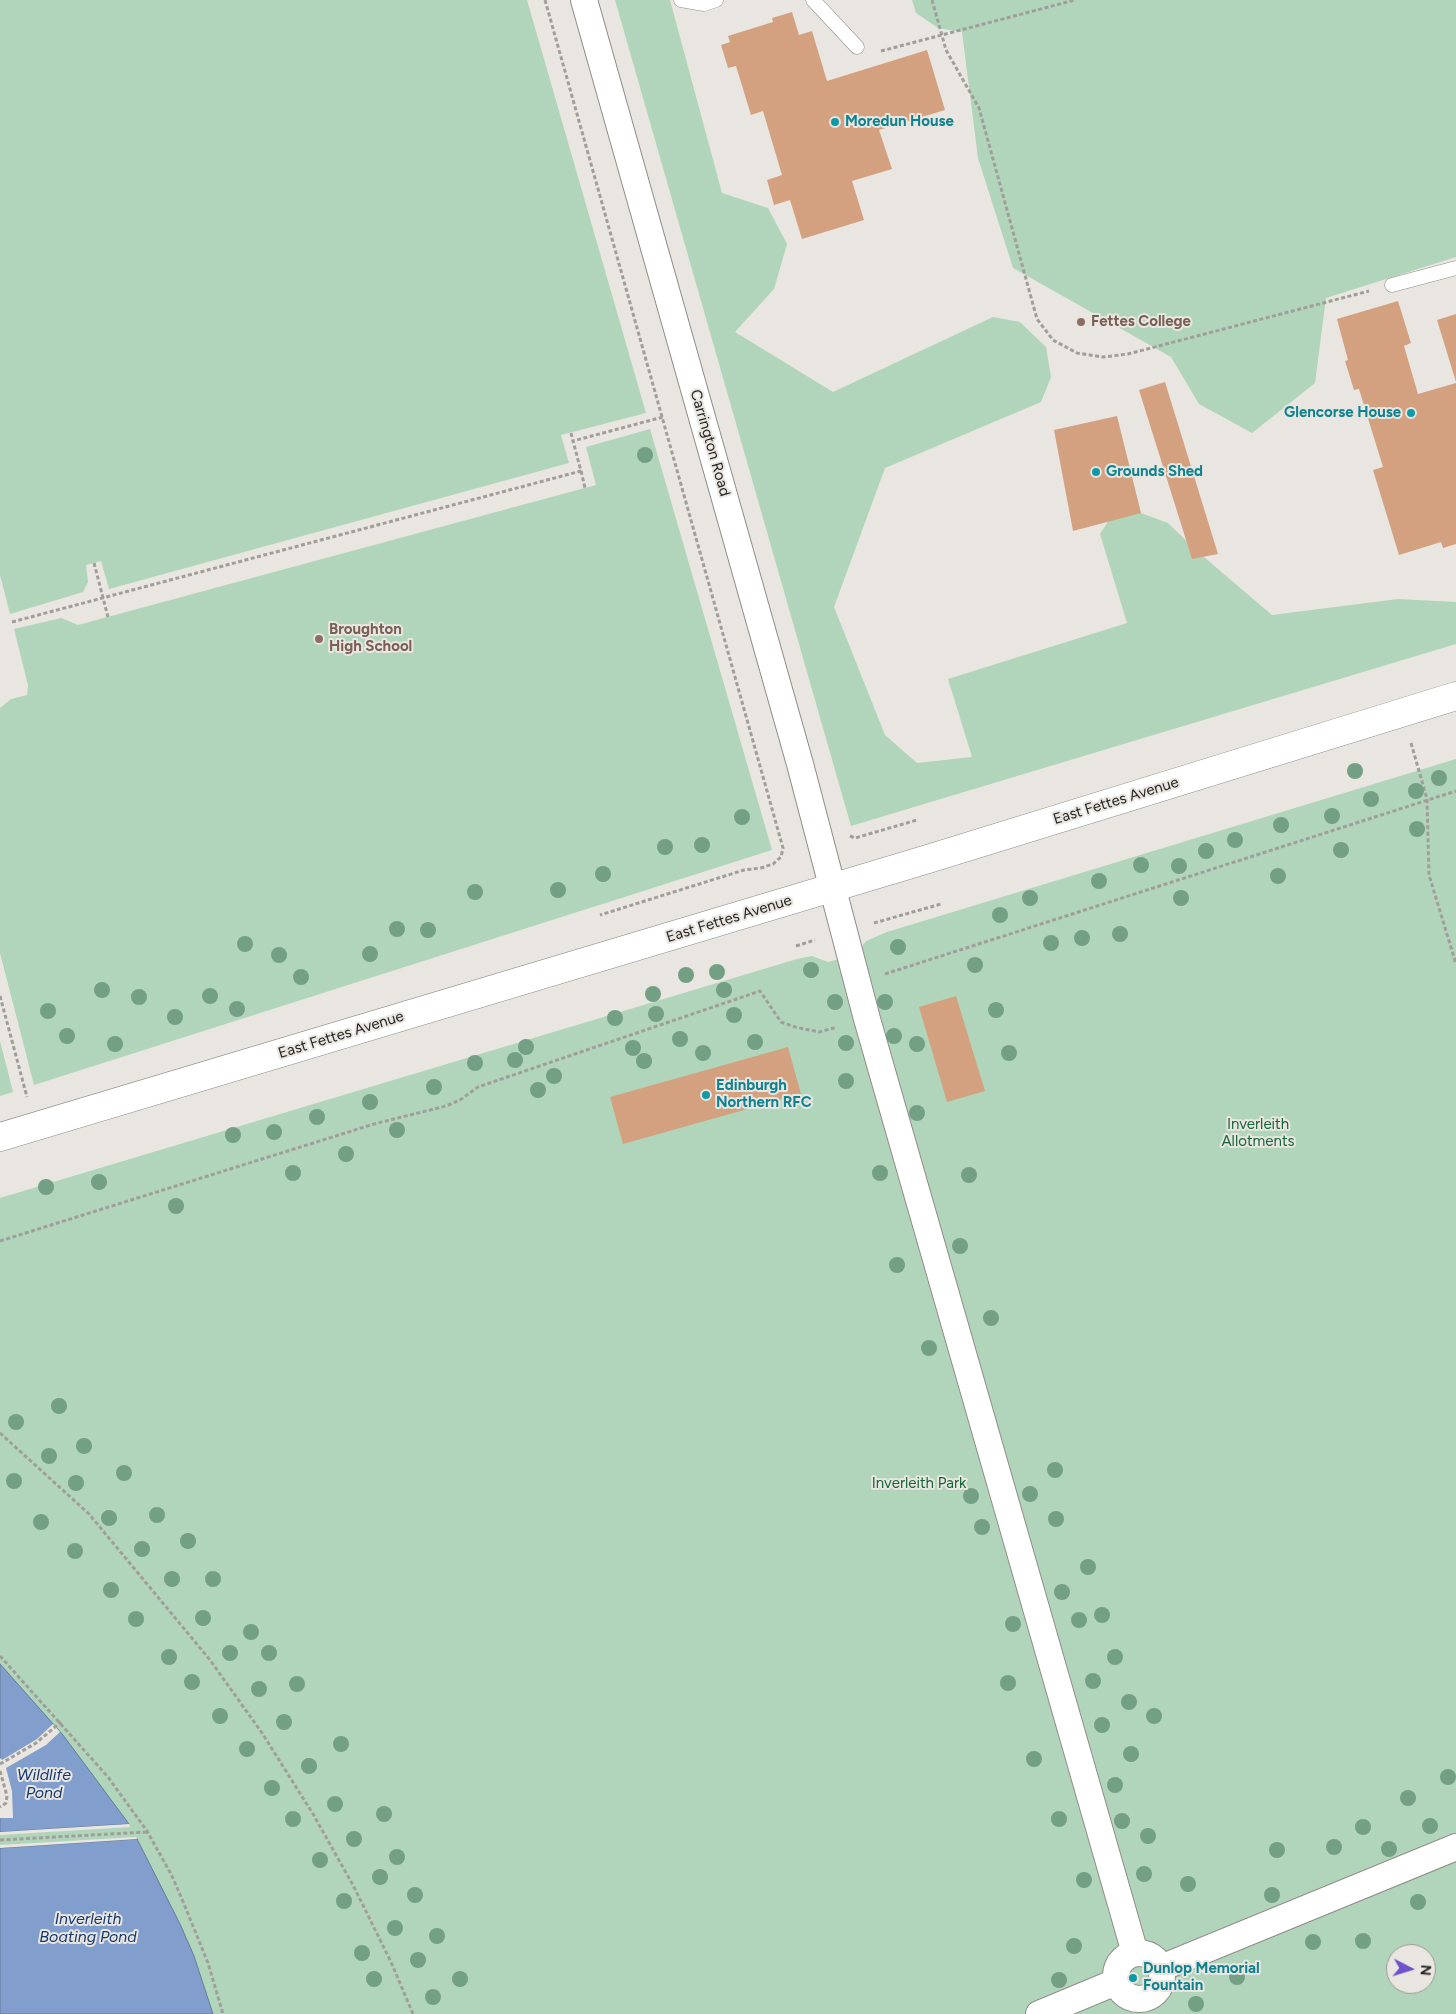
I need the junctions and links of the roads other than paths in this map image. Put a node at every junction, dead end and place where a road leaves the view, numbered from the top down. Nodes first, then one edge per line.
1 (584, 0) edge
2 (681, 0) edge
3 (716, 0) edge
4 (812, 0) edge
5 (857, 46) road end
6 (1456, 268) edge
7 (1392, 285) road end
8 (1456, 696) edge
9 (833, 887) junction
10 (0, 1137) edge
11 (1456, 1847) edge
12 (1135, 1953) junction
13 (1161, 1968) junction
14 (1116, 1982) junction
15 (1148, 2006) edge
16 (1040, 2014) edge

1 - 9 street, Carrington Road
2 - 3 lane
4 - 5 lane
6 - 7 lane
8 - 9 street, East Fettes Avenue
9 - 10 street, East Fettes Avenue
9 - 12 street, Carrington Road
11 - 13 street
12 - 13 street
12 - 14 street
13 - 15 street
14 - 15 street
14 - 16 street

